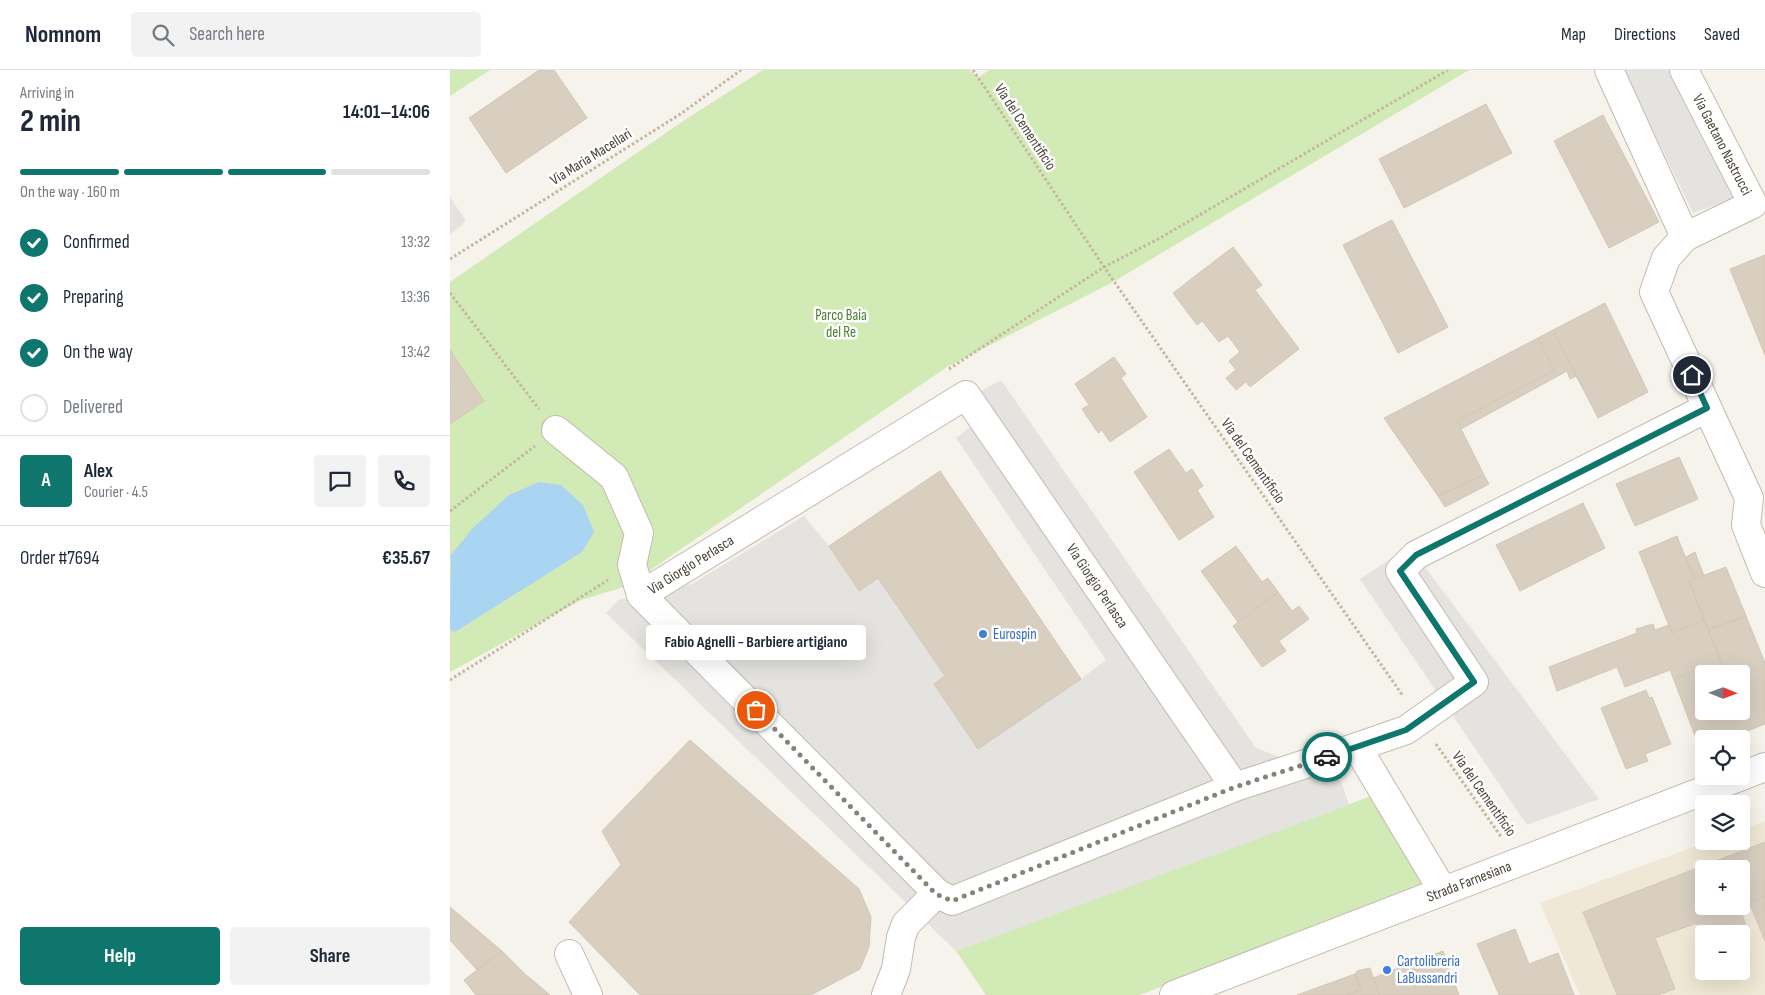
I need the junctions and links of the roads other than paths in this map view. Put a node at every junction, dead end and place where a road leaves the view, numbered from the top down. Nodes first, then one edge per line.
1 (1609, 70) edge
2 (1684, 70) edge
3 (1685, 238) junction
4 (1707, 408) junction
5 (556, 430) road end
6 (1757, 494) edge
7 (1765, 573) edge
8 (641, 595) junction
9 (1357, 747) junction
10 (1765, 768) edge
11 (1235, 787) junction
12 (1443, 891) junction
13 (936, 894) junction
14 (569, 954) dead end
15 (588, 995) edge
16 (886, 995) edge
17 (1174, 995) edge

1 - 3 street
2 - 3 street, Via Gaetano Nastrucci
3 - 4 street, Via Gaetano Nastrucci
4 - 6 street, Via Gaetano Nastrucci
4 - 9 street
5 - 8 street
6 - 7 street, Via Gaetano Nastrucci
8 - 11 street, Via Giorgio Perlasca
8 - 13 street, Via Giorgio Perlasca
9 - 11 street
9 - 12 street
10 - 12 street, Strada Farnesiana
11 - 13 street
12 - 17 street, Strada Farnesiana
13 - 16 street
14 - 15 street

